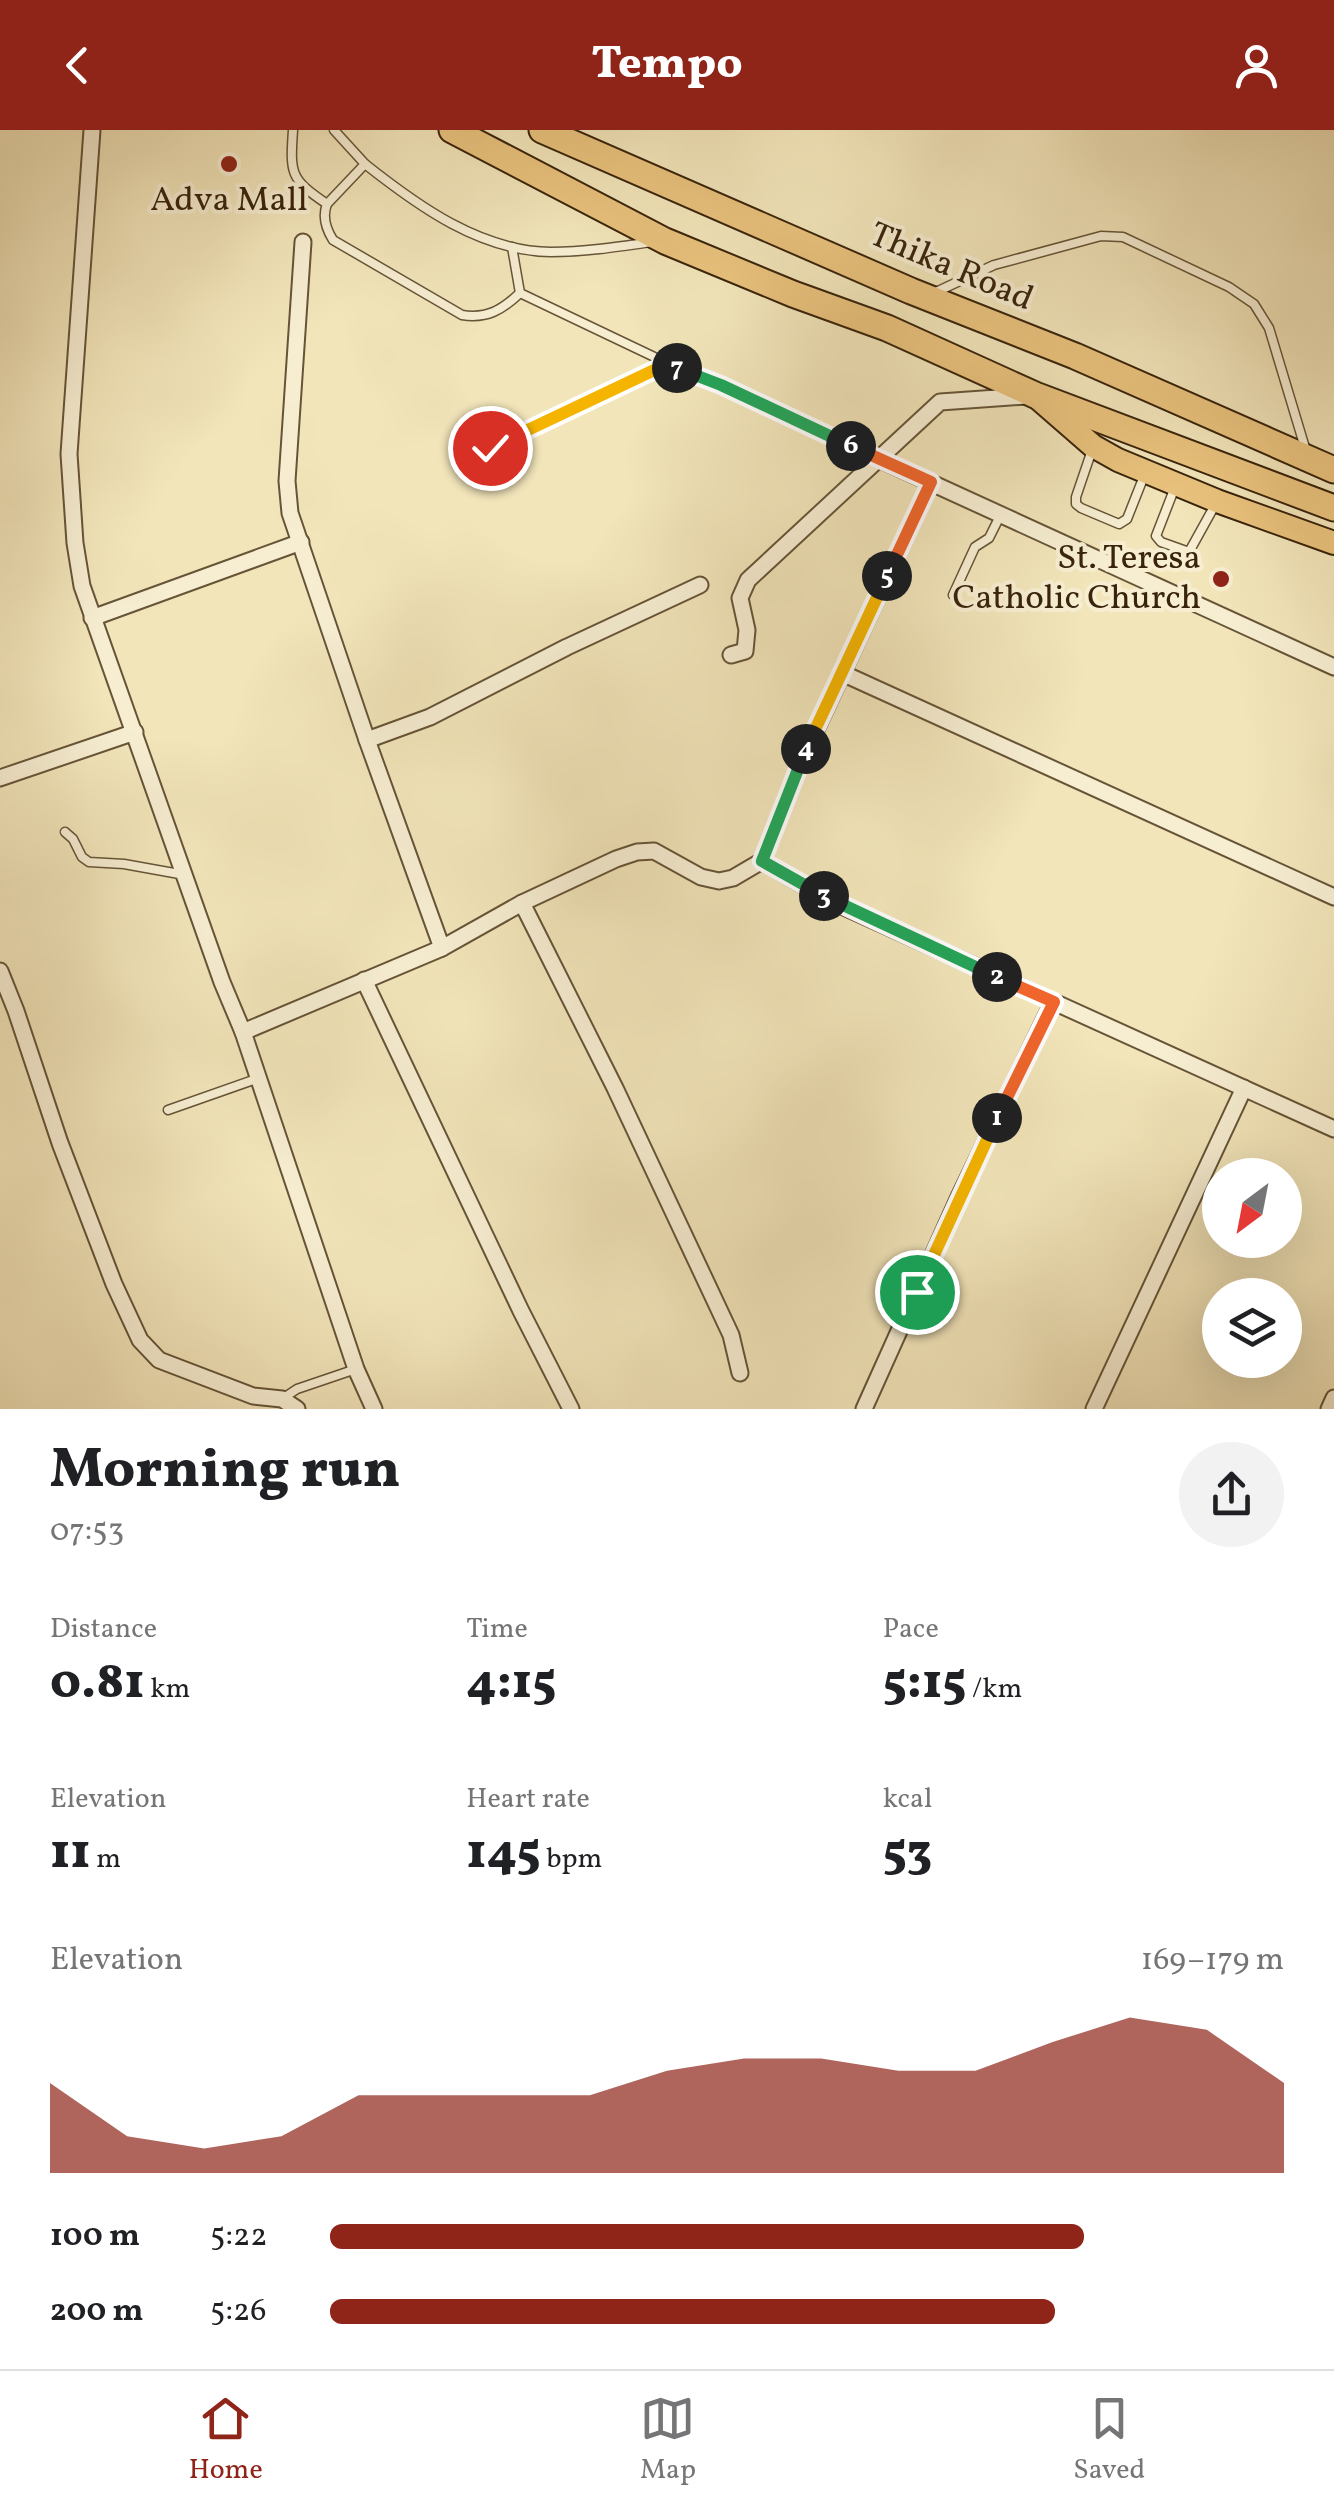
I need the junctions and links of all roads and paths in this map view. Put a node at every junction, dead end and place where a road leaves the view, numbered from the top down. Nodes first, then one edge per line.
1 (92, 130) edge
2 (293, 130) edge
3 (334, 130) edge
4 (452, 130) edge
5 (542, 130) edge
6 (365, 164) junction
7 (327, 204) junction
8 (665, 240) junction
9 (303, 242) dead end
10 (512, 247) junction
11 (520, 293) junction
12 (926, 297) junction
13 (667, 364) junction
14 (1035, 395) junction
15 (1093, 446) junction
16 (490, 448) dead end
17 (879, 459) junction
18 (1308, 460) junction
19 (1334, 470) edge
20 (1146, 472) junction
21 (931, 482) junction
22 (1176, 484) junction
23 (1217, 500) junction
24 (1334, 508) edge
25 (1001, 514) junction
26 (301, 542) junction
27 (1334, 543) edge
28 (700, 585) dead end
29 (953, 596) dead end
30 (92, 618) junction
31 (731, 655) dead end
32 (1334, 667) edge
33 (842, 673) junction
34 (135, 732) junction
35 (367, 740) junction
36 (0, 778) edge
37 (66, 832) dead end
38 (762, 861) junction
39 (185, 874) junction
40 (1334, 896) edge
41 (522, 903) junction
42 (442, 948) junction
43 (0, 972) edge
44 (364, 980) junction
45 (1054, 1002) junction
46 (243, 1032) junction
47 (259, 1078) junction
48 (1244, 1088) junction
49 (168, 1110) dead end
50 (1334, 1129) edge
51 (356, 1369) junction
52 (740, 1372) dead end
53 (1334, 1398) edge
54 (282, 1399) junction
55 (296, 1409) edge
56 (374, 1409) edge
57 (571, 1409) edge
58 (864, 1409) edge
59 (1094, 1409) edge
60 (1329, 1409) edge

1 - 30 street
2 - 7 lane
3 - 6 lane
4 - 8 highway
5 - 12 highway, Thika Road
6 - 7 lane
6 - 10 lane
7 - 11 lane
8 - 10 lane
8 - 14 highway
9 - 26 street
10 - 11 lane
11 - 13 lane
12 - 18 highway, Thika Road
12 - 18 lane
13 - 16 lane
13 - 17 lane
14 - 15 main road
14 - 17 street
14 - 24 highway
15 - 20 main road
15 - 20 lane
17 - 21 street
17 - 31 street
18 - 19 highway, Thika Road
20 - 22 main road
21 - 25 street
21 - 33 street
22 - 23 main road
22 - 23 lane
23 - 27 main road
25 - 29 lane
25 - 32 street
26 - 30 street
26 - 35 street
28 - 35 street
30 - 34 street
33 - 38 street
33 - 40 street
34 - 36 street
34 - 39 street
35 - 42 street
37 - 39 lane
38 - 41 street
38 - 45 street
39 - 46 street
41 - 42 street
41 - 52 street
42 - 44 street
43 - 54 street
44 - 46 street
44 - 57 street
45 - 48 street
45 - 58 street
46 - 47 street
47 - 49 lane
47 - 51 street
48 - 50 street
48 - 59 street
51 - 54 lane
51 - 56 street
53 - 60 street
54 - 55 street

